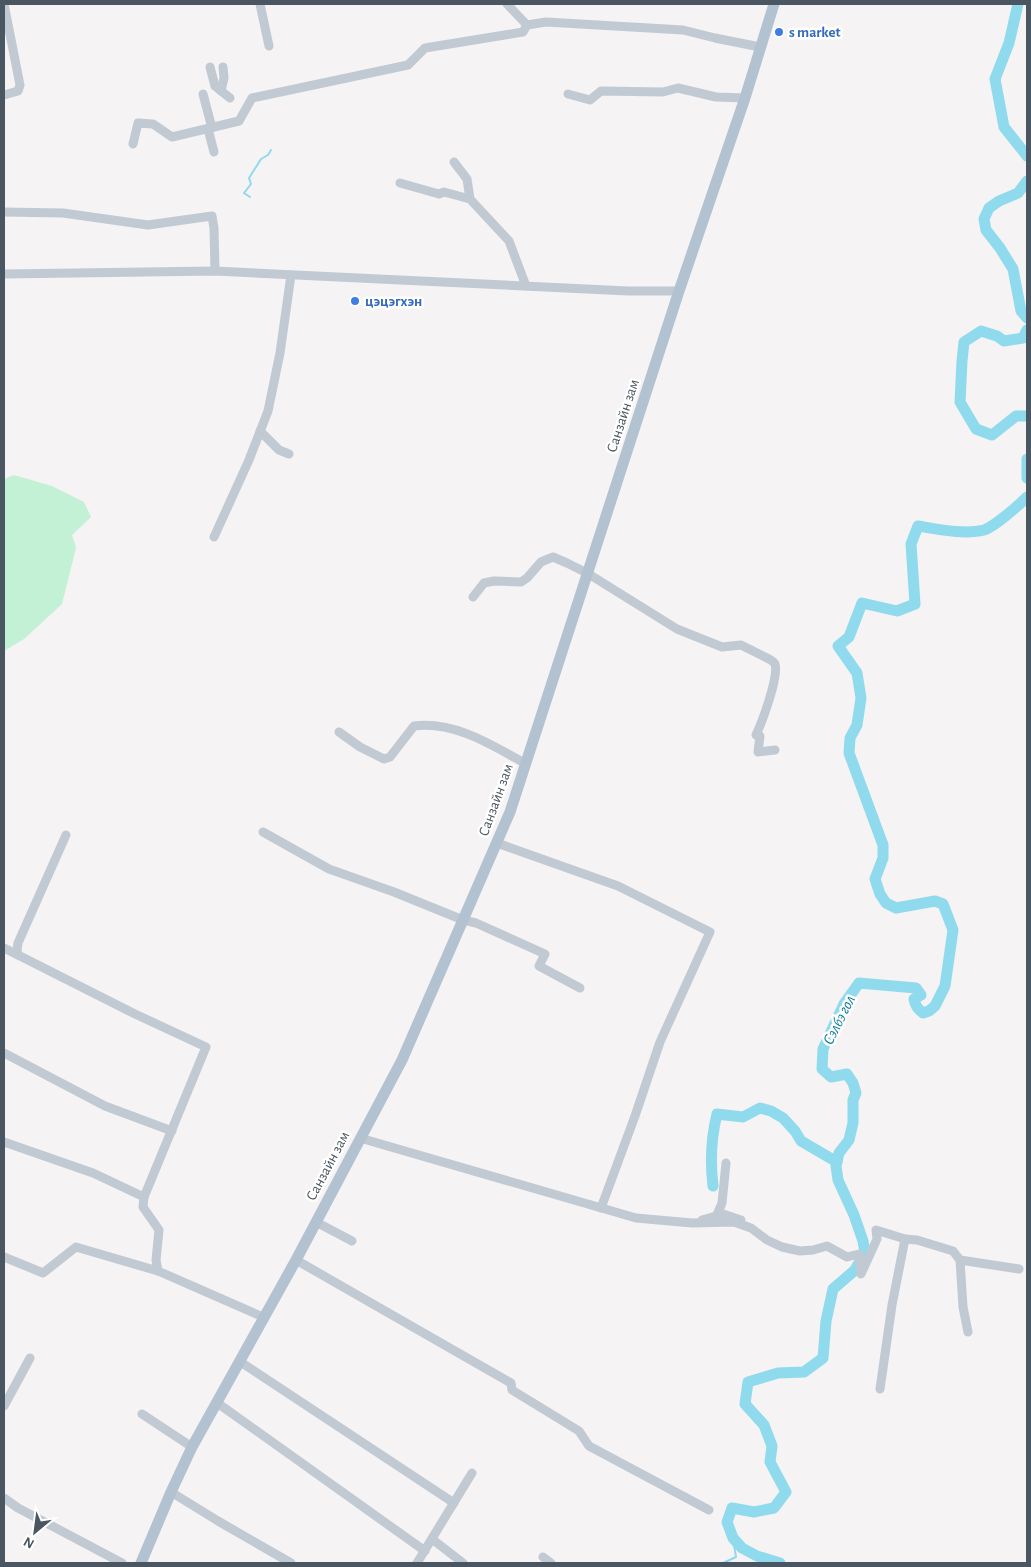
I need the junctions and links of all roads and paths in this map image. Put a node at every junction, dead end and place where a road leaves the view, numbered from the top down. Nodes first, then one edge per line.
1 (4, 4) edge
2 (260, 4) edge
3 (507, 4) edge
4 (774, 4) edge
5 (526, 24) junction
6 (269, 46) dead end
7 (760, 47) junction
8 (210, 66) dead end
9 (223, 67) dead end
10 (221, 91) junction
11 (203, 94) dead end
12 (568, 94) dead end
13 (4, 96) edge
14 (230, 98) dead end
15 (744, 98) junction
16 (210, 128) junction
17 (133, 144) dead end
18 (214, 152) dead end
19 (454, 162) dead end
20 (400, 183) dead end
21 (470, 198) junction
22 (4, 212) edge
23 (215, 271) junction
24 (4, 274) edge
25 (292, 275) junction
26 (526, 286) junction
27 (679, 292) junction
28 (260, 431) junction
29 (289, 454) dead end
30 (214, 537) dead end
31 (588, 573) junction
32 (473, 597) dead end
33 (339, 732) dead end
34 (775, 750) dead end
35 (526, 764) junction
36 (263, 832) dead end
37 (66, 834) dead end
38 (497, 843) junction
39 (463, 920) junction
40 (4, 948) edge
41 (18, 956) junction
42 (580, 988) dead end
43 (4, 1053) edge
44 (172, 1131) junction
45 (360, 1138) junction
46 (4, 1142) edge
47 (726, 1163) dead end
48 (144, 1197) junction
49 (601, 1208) junction
50 (717, 1214) junction
51 (316, 1222) junction
52 (692, 1223) junction
53 (750, 1228) junction
54 (905, 1239) junction
55 (352, 1241) dead end
56 (4, 1257) edge
57 (296, 1260) junction
58 (960, 1260) junction
59 (1019, 1269) dead end
60 (158, 1271) junction
61 (263, 1317) junction
62 (968, 1332) dead end
63 (30, 1358) dead end
64 (239, 1361) junction
65 (880, 1389) dead end
66 (216, 1402) junction
67 (4, 1406) edge
68 (142, 1414) dead end
69 (192, 1447) junction
70 (472, 1473) dead end
71 (171, 1492) junction
72 (4, 1498) edge
73 (454, 1503) junction
74 (709, 1510) dead end
75 (432, 1539) junction
76 (425, 1551) junction
77 (543, 1557) dead end
78 (122, 1563) edge
79 (141, 1563) edge
80 (291, 1563) edge
81 (417, 1563) edge
82 (463, 1563) edge
83 (551, 1563) edge

1 - 13 street
2 - 6 street
3 - 5 street
4 - 7 main road, Санзайн зам
5 - 7 street
5 - 16 street
7 - 15 main road, Санзайн зам
8 - 10 street
9 - 10 street
10 - 14 street
11 - 16 street
12 - 15 street
15 - 27 main road, Санзайн зам
16 - 17 street
16 - 18 street
19 - 21 street
20 - 21 street
21 - 26 street
22 - 23 street
23 - 24 street
23 - 25 street
25 - 26 street
25 - 28 street
26 - 27 street
27 - 31 main road, Санзайн зам
28 - 29 street
28 - 30 street
31 - 32 street
31 - 34 street
31 - 35 main road, Санзайн зам
33 - 35 street
35 - 38 main road, Санзайн зам
36 - 39 street
37 - 41 street
38 - 39 main road, Санзайн зам
38 - 49 street
39 - 42 street
39 - 45 main road, Санзайн зам
40 - 41 street
41 - 44 street
43 - 44 street
44 - 48 street
45 - 49 street
45 - 51 main road, Санзайн зам
46 - 48 street
47 - 50 street
48 - 60 street
49 - 52 street
50 - 52 street
50 - 53 street
51 - 55 street
51 - 57 main road, Санзайн зам
52 - 53 street
53 - 54 street
54 - 58 street
54 - 65 street
56 - 60 street
57 - 61 main road, Санзайн зам
57 - 74 street
58 - 59 street
58 - 62 street
60 - 61 street
61 - 64 main road, Санзайн зам
63 - 67 street
64 - 66 main road, Санзайн зам
64 - 73 street
66 - 69 main road, Санзайн зам
66 - 76 street
68 - 69 street
69 - 71 main road, Санзайн зам
70 - 73 street
71 - 79 main road, Санзайн зам
71 - 80 street
72 - 78 street
73 - 75 street
75 - 76 street
75 - 82 street
76 - 81 street
77 - 83 street

